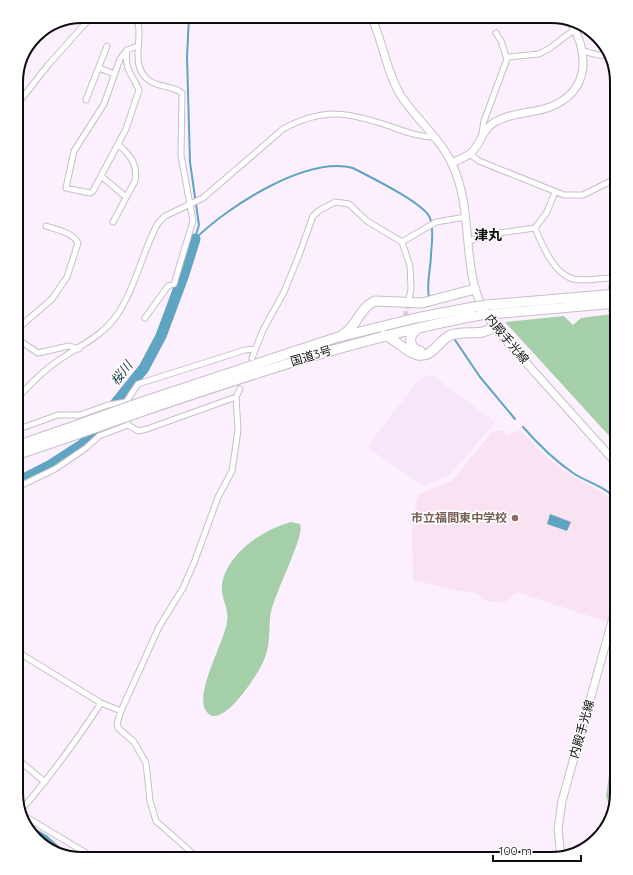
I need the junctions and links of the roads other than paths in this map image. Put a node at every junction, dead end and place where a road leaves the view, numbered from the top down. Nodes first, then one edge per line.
1 (86, 23) edge
2 (138, 23) edge
3 (373, 23) edge
4 (575, 29) joint
5 (496, 33) dead end
6 (107, 46) dead end
7 (138, 46) junction
8 (127, 50) junction
9 (583, 51) junction
10 (604, 55) edge
11 (507, 57) junction
12 (99, 68) junction
13 (114, 74) junction
14 (23, 97) edge
15 (86, 100) dead end
16 (482, 134) junction
17 (434, 137) junction
18 (118, 144) junction
19 (470, 154) junction
20 (452, 163) junction
21 (101, 176) junction
22 (610, 182) edge
23 (555, 192) junction
24 (126, 197) junction
25 (190, 204) junction
26 (466, 217) junction
27 (113, 222) dead end
28 (46, 226) dead end
29 (535, 228) junction
30 (469, 241) junction
31 (402, 242) junction
32 (610, 278) edge
33 (475, 289) junction
34 (610, 295) edge
35 (409, 299) tunnel mouth
36 (610, 304) edge
37 (364, 309) junction
38 (145, 318) dead end
39 (23, 324) edge
40 (422, 326) junction
41 (378, 327) junction
42 (494, 327) junction
43 (384, 335) junction
44 (335, 338) junction
45 (439, 343) junction
46 (23, 344) edge
47 (79, 348) junction
48 (255, 349) junction
49 (252, 358) dead end
50 (240, 388) dead end
51 (23, 391) edge
52 (236, 397) junction
53 (126, 402) junction
54 (141, 407) junction
55 (128, 425) junction
56 (23, 428) edge
57 (69, 432) junction
58 (23, 444) edge
59 (23, 452) edge
60 (610, 456) edge
61 (23, 485) edge
62 (610, 634) edge
63 (23, 655) edge
64 (101, 703) junction
65 (121, 711) junction
66 (23, 764) edge
67 (45, 782) junction
68 (25, 805) edge
69 (28, 818) edge
70 (560, 851) edge
71 (84, 852) edge
72 (191, 852) edge

1 - 14 street
2 - 7 street
3 - 17 main road, 内殿手光線
4 - 9 main road
4 - 11 street
5 - 11 street
6 - 12 street
7 - 8 street
7 - 25 street
8 - 13 street
8 - 18 street
9 - 10 street
9 - 16 main road
11 - 16 street
12 - 13 street
12 - 15 street
13 - 21 street
16 - 19 main road
17 - 20 main road, 内殿手光線
17 - 25 street
18 - 21 street
18 - 24 street
19 - 20 main road
19 - 23 street
20 - 26 main road, 内殿手光線
21 - 24 street
22 - 23 street
23 - 29 street
24 - 27 street
25 - 38 street
25 - 47 street
26 - 30 main road, 内殿手光線
26 - 31 street
28 - 39 street
29 - 30 street
29 - 32 street
30 - 33 main road, 内殿手光線
31 - 35 street
31 - 48 street
33 - 37 highway
33 - 42 main road, 内殿手光線
34 - 41 highway, 国道3号, bridge
36 - 40 highway, 国道3号, bridge
37 - 41 highway
37 - 44 highway
40 - 43 highway, 国道3号
40 - 45 highway
41 - 44 highway, 国道3号
42 - 45 highway
42 - 60 main road, 内殿手光線
43 - 45 highway
43 - 54 highway, 国道3号
44 - 54 highway, 国道3号
46 - 47 street
47 - 51 street
48 - 49 street
48 - 53 street
50 - 52 street
52 - 55 street
52 - 65 street
53 - 55 street
53 - 56 street
54 - 57 highway, 国道3号, bridge
55 - 61 street
57 - 58 highway, 国道3号
57 - 59 highway, 国道3号
62 - 70 main road, 内殿手光線
63 - 64 street
64 - 65 street
64 - 67 street
65 - 72 street
66 - 67 street
67 - 68 street
69 - 71 street

